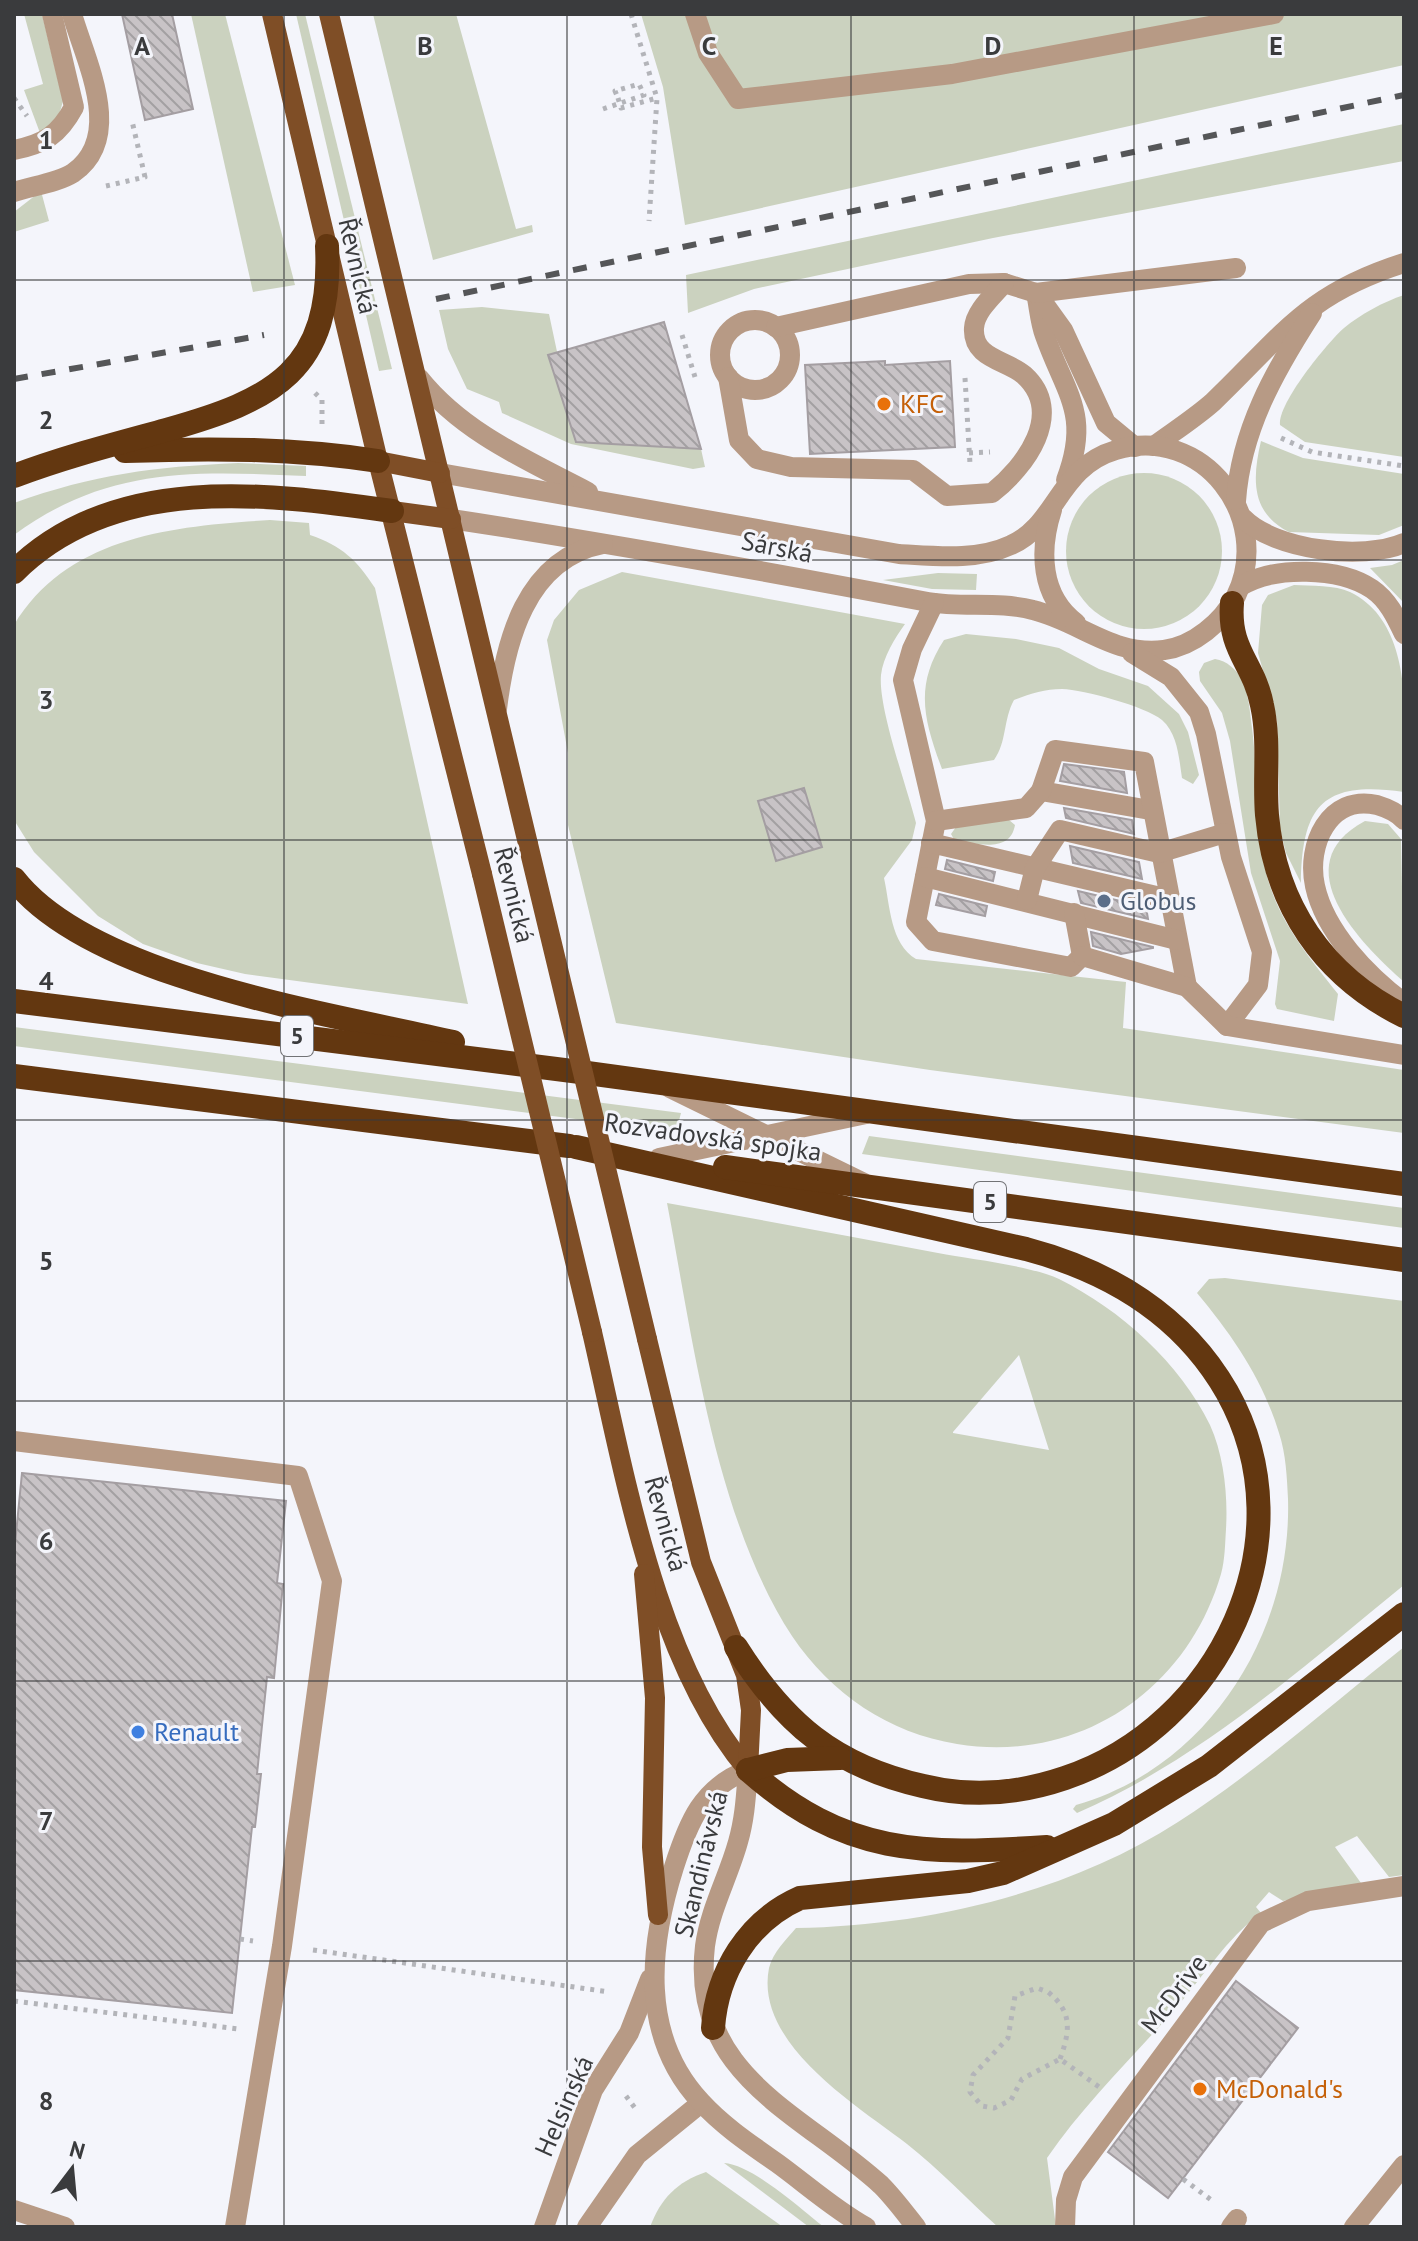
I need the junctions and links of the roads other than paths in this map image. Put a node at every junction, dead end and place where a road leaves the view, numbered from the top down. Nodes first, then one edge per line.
1 (52, 14) edge
2 (72, 14) edge
3 (272, 14) edge
4 (329, 14) edge
5 (695, 14) edge
6 (1274, 14) edge
7 (14, 150) edge
8 (18, 193) edge
9 (327, 246) junction
10 (1404, 263) edge
11 (1236, 268) dead end
12 (1004, 283) junction
13 (1036, 293) junction
14 (1321, 300) junction
15 (776, 327) junction
16 (728, 377) junction
17 (419, 378) junction
18 (1145, 447) junction
19 (84, 453) junction
20 (378, 461) junction
21 (440, 473) junction
22 (14, 476) edge
23 (1060, 492) junction
24 (606, 502) junction
25 (1239, 510) junction
26 (392, 511) junction
27 (451, 519) junction
28 (611, 542) junction
29 (1404, 543) edge
30 (14, 572) edge
31 (1236, 594) junction
32 (934, 603) junction
33 (1090, 634) junction
34 (1404, 634) edge
35 (1121, 648) junction
36 (497, 709) junction
37 (1041, 791) junction
38 (1150, 810) junction
39 (1404, 820) edge
40 (936, 821) junction
41 (1225, 833) junction
42 (931, 843) junction
43 (1159, 853) junction
44 (1035, 868) junction
45 (925, 877) junction
46 (14, 879) edge
47 (1169, 899) junction
48 (1027, 900) junction
49 (1074, 913) junction
50 (1177, 940) junction
51 (1082, 956) junction
52 (1187, 987) junction
53 (14, 1001) edge
54 (1404, 1003) edge
55 (1404, 1016) edge
56 (1227, 1026) junction
57 (1404, 1055) edge
58 (580, 1072) junction
59 (14, 1076) edge
60 (659, 1083) junction
61 (875, 1112) junction
62 (767, 1135) junction
63 (576, 1147) junction
64 (659, 1158) junction
65 (1404, 1184) edge
66 (872, 1186) junction
67 (1404, 1260) edge
68 (14, 1441) edge
69 (642, 1550) junction
70 (1404, 1614) edge
71 (736, 1647) junction
72 (843, 1758) junction
73 (748, 1770) junction
74 (1062, 1846) junction
75 (1404, 1886) edge
76 (658, 1915) junction
77 (654, 1964) junction
78 (713, 2028) junction
79 (701, 2103) junction
80 (1404, 2165) edge
81 (14, 2210) edge
82 (599, 2219) edge
83 (65, 2227) edge
84 (235, 2227) edge
85 (544, 2227) edge
86 (587, 2227) edge
87 (866, 2227) edge
88 (916, 2227) edge
89 (1065, 2227) edge
90 (1354, 2227) edge

1 - 7 street
2 - 8 street
3 - 9 main road, Řevnická
4 - 17 main road, Řevnická
5 - 6 street
9 - 19 highway
9 - 20 main road, Řevnická
10 - 14 street, Sárská
11 - 13 street
12 - 13 street
12 - 15 street
12 - 16 street
13 - 18 street
13 - 23 street
14 - 18 street, Sárská
14 - 25 street, Sárská
15 - 16 street
15 - 16 street
17 - 21 main road, Řevnická
17 - 24 street
18 - 23 street, Sárská
18 - 25 street
19 - 20 highway
19 - 22 highway
20 - 21 main road
20 - 26 main road, Řevnická
21 - 24 street, Sárská
21 - 27 main road, Řevnická
23 - 24 street, Sárská
23 - 33 street, Sárská
25 - 29 street
25 - 31 street, Sárská
26 - 27 main road
26 - 30 highway
26 - 69 main road, Řevnická, bridge
27 - 28 street, Sárská
27 - 36 main road, Řevnická
28 - 32 street, Sárská
28 - 36 street
31 - 34 street
31 - 35 street, Sárská
31 - 55 highway
32 - 33 street, Sárská
32 - 40 street
33 - 35 street, Sárská
35 - 41 street
36 - 71 main road, Řevnická, bridge
37 - 38 street
37 - 38 street
37 - 40 street
38 - 43 street
39 - 54 street
40 - 42 street
41 - 43 street
41 - 56 street
42 - 44 street
42 - 45 street
43 - 44 street
43 - 47 street
44 - 47 street
44 - 48 street
45 - 48 street
45 - 51 street
46 - 58 highway
47 - 50 street
48 - 49 street
49 - 50 street
49 - 51 street
50 - 52 street
51 - 52 street
52 - 56 street
53 - 58 highway, Rozvadovská spojka / 5
56 - 57 street
58 - 60 highway, Rozvadovská spojka / 5
59 - 63 highway, Rozvadovská spojka / 5
60 - 61 highway, Rozvadovská spojka / 5
60 - 62 street, 5
61 - 62 street, 5
61 - 65 highway, Rozvadovská spojka / 5
62 - 64 street, 5
62 - 66 street, 5
63 - 64 highway, Rozvadovská spojka / 5
63 - 72 highway
64 - 66 highway, Rozvadovská spojka / 5
66 - 67 highway, Rozvadovská spojka / 5
68 - 84 street
69 - 73 main road, Řevnická
69 - 76 main road
70 - 74 highway
71 - 72 highway
71 - 73 main road, Řevnická
72 - 73 highway
73 - 74 highway
73 - 76 street, Skandinávská
73 - 78 street, Skandinávská
74 - 78 highway
75 - 89 street, McDrive
76 - 77 street, Skandinávská
77 - 79 street, Skandinávská
77 - 85 street, Helsinská
78 - 88 street, Skandinávská
79 - 82 street
79 - 87 street, Skandinávská
80 - 90 street
81 - 83 street
82 - 86 street

